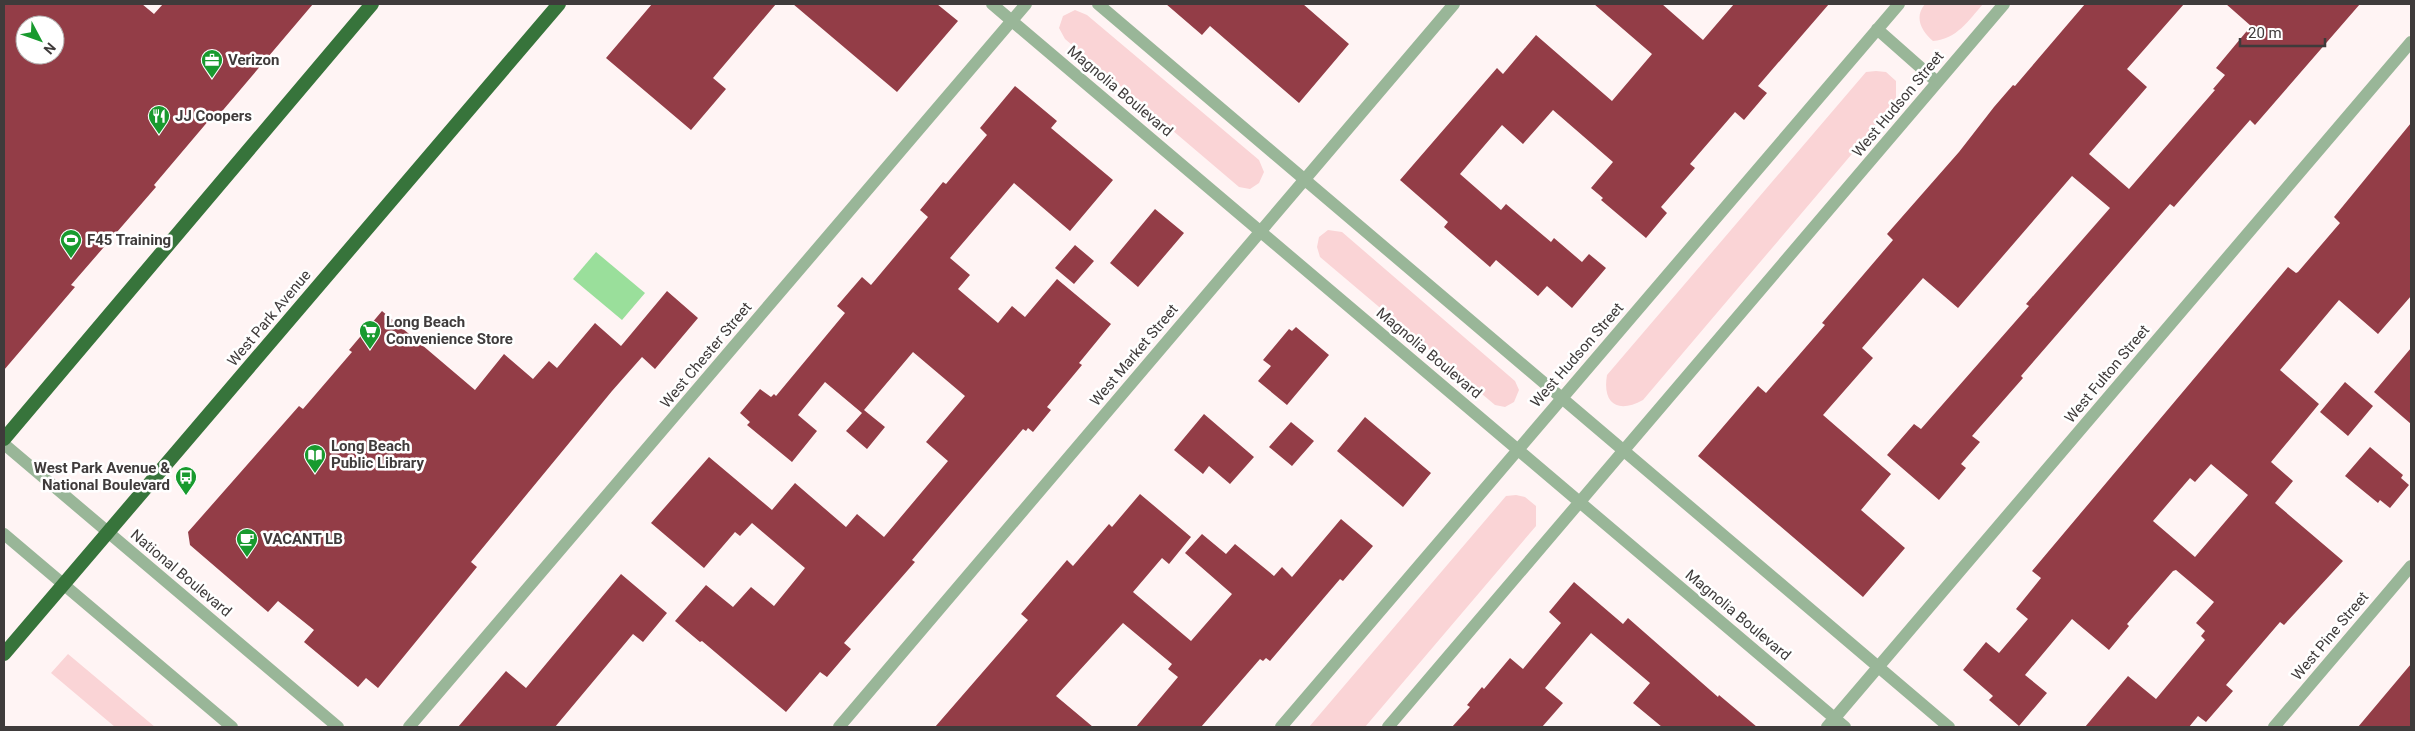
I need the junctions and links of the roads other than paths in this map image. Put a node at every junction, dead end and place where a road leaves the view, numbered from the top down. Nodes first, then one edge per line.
1 (372, 4) edge
2 (559, 4) edge
3 (992, 4) edge
4 (1026, 4) edge
5 (1098, 4) edge
6 (1454, 4) edge
7 (1898, 4) edge
8 (2004, 4) edge
9 (1012, 21) junction
10 (1877, 29) junction
11 (2411, 42) edge
12 (1937, 82) junction
13 (1305, 180) junction
14 (1261, 232) junction
15 (1562, 398) junction
16 (4, 439) edge
17 (4, 444) edge
18 (1518, 450) junction
19 (1624, 451) junction
20 (1580, 502) junction
21 (108, 532) junction
22 (4, 534) edge
23 (2411, 566) edge
24 (63, 584) junction
25 (4, 654) edge
26 (1878, 667) junction
27 (1831, 723) edge
28 (232, 727) edge
29 (338, 727) edge
30 (409, 727) edge
31 (839, 727) edge
32 (1280, 727) edge
33 (1388, 727) edge
34 (1845, 727) edge
35 (1949, 727) edge
36 (2274, 727) edge

1 - 16 highway
2 - 21 highway, West Park Avenue
3 - 9 street, Magnolia Boulevard
4 - 9 street, West Chester Street
5 - 13 street
6 - 13 street, West Market Street
7 - 10 street, West Hudson Street
8 - 12 street, West Hudson Street
9 - 14 street, Magnolia Boulevard
9 - 30 street, West Chester Street
10 - 12 street
10 - 15 street, West Hudson Street
11 - 26 street, West Fulton Street
12 - 19 street, West Hudson Street
13 - 14 street, West Market Street
13 - 15 street
14 - 18 street, Magnolia Boulevard
14 - 31 street, West Market Street
15 - 18 street, West Hudson Street
15 - 19 street
17 - 21 street, National Boulevard
18 - 20 street, Magnolia Boulevard
18 - 32 street, West Hudson Street
19 - 20 street, West Hudson Street
19 - 26 street
20 - 27 street, Magnolia Boulevard
20 - 33 street, West Hudson Street
21 - 24 highway, West Park Avenue
21 - 29 street, National Boulevard
22 - 24 street
23 - 36 street, West Pine Street
24 - 25 highway, West Park Avenue
24 - 28 street
26 - 27 street, West Fulton Street
26 - 35 street
27 - 34 street, Magnolia Boulevard

